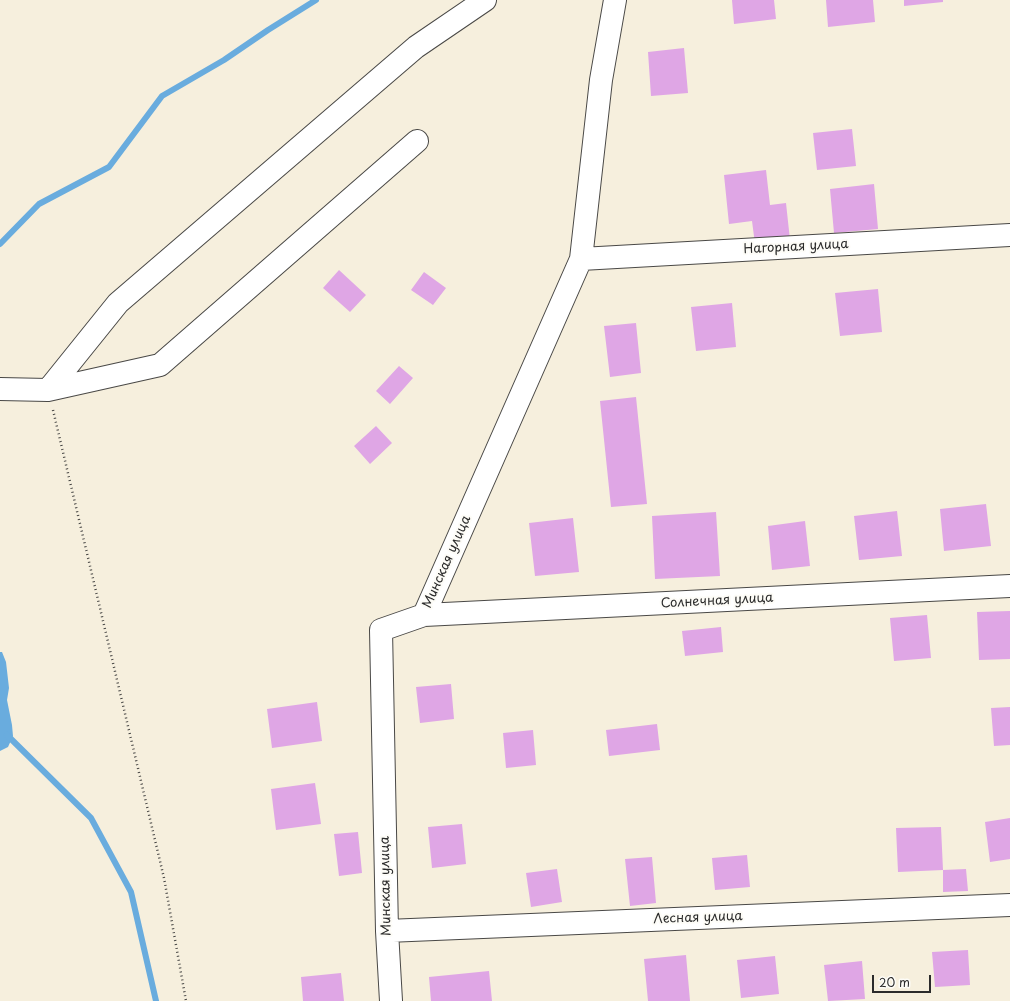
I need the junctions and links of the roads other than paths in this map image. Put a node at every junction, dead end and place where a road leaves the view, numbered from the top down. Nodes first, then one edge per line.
1 (485, 0) edge
2 (615, 0) edge
3 (417, 142) dead end
4 (1010, 235) edge
5 (581, 259) junction
6 (0, 389) edge
7 (48, 390) junction
8 (1010, 586) edge
9 (424, 615) junction
10 (1010, 905) edge
11 (387, 931) junction
12 (391, 1001) edge

1 - 7 street
2 - 5 street, Минская улица
3 - 7 street
4 - 5 street, Нагорная улица
5 - 9 street, Минская улица
6 - 7 street
8 - 9 street, Солнечная улица
9 - 11 street, Минская улица
10 - 11 street, Лесная улица
11 - 12 street, Минская улица

